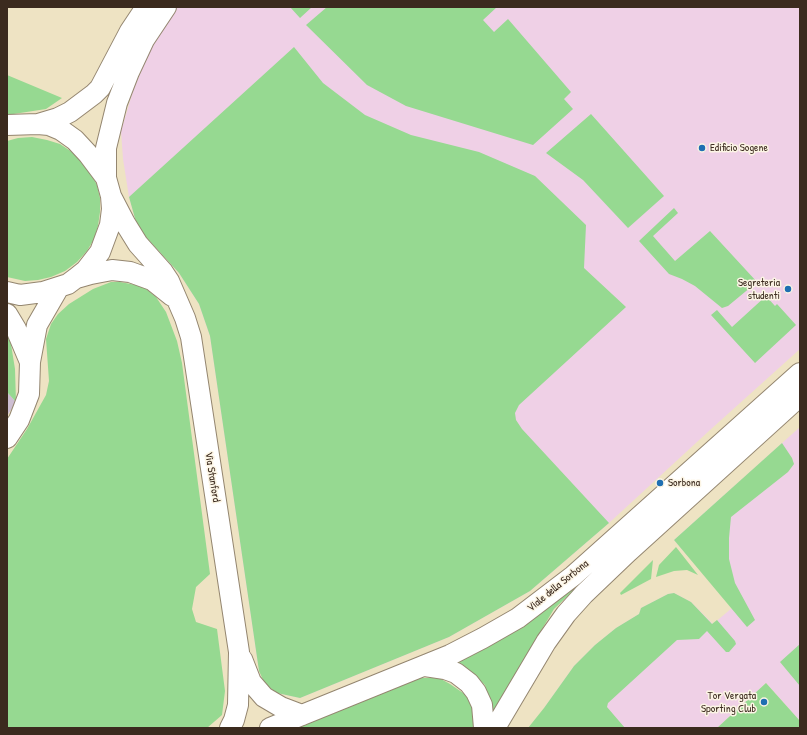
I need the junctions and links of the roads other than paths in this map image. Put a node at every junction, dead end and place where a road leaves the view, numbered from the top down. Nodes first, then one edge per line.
1 (146, 7) edge
2 (166, 7) edge
3 (38, 124) junction
4 (7, 125) edge
5 (108, 187) junction
6 (76, 278) junction
7 (59, 287) junction
8 (7, 292) edge
9 (180, 304) junction
10 (7, 314) edge
11 (30, 362) junction
12 (800, 373) edge
13 (800, 396) edge
14 (7, 438) edge
15 (239, 652) junction
16 (425, 666) junction
17 (302, 715) junction
18 (230, 728) edge
19 (270, 728) edge
20 (484, 728) edge
21 (495, 728) edge

1 - 3 street
2 - 5 street
3 - 4 street
3 - 5 street, Via Stanford
5 - 6 street
5 - 9 street, Via Stanford
6 - 7 street
6 - 9 street, Via Stanford
7 - 8 street
7 - 11 street
9 - 15 street, Via Stanford
10 - 11 street
11 - 14 street
12 - 16 street, Viale della Sorbona
13 - 21 street, Viale della Sorbona
15 - 17 street, Via Stanford
15 - 18 street, Via Stanford
16 - 17 street, Viale della Sorbona
16 - 20 street
17 - 19 street, Viale della Sorbona

